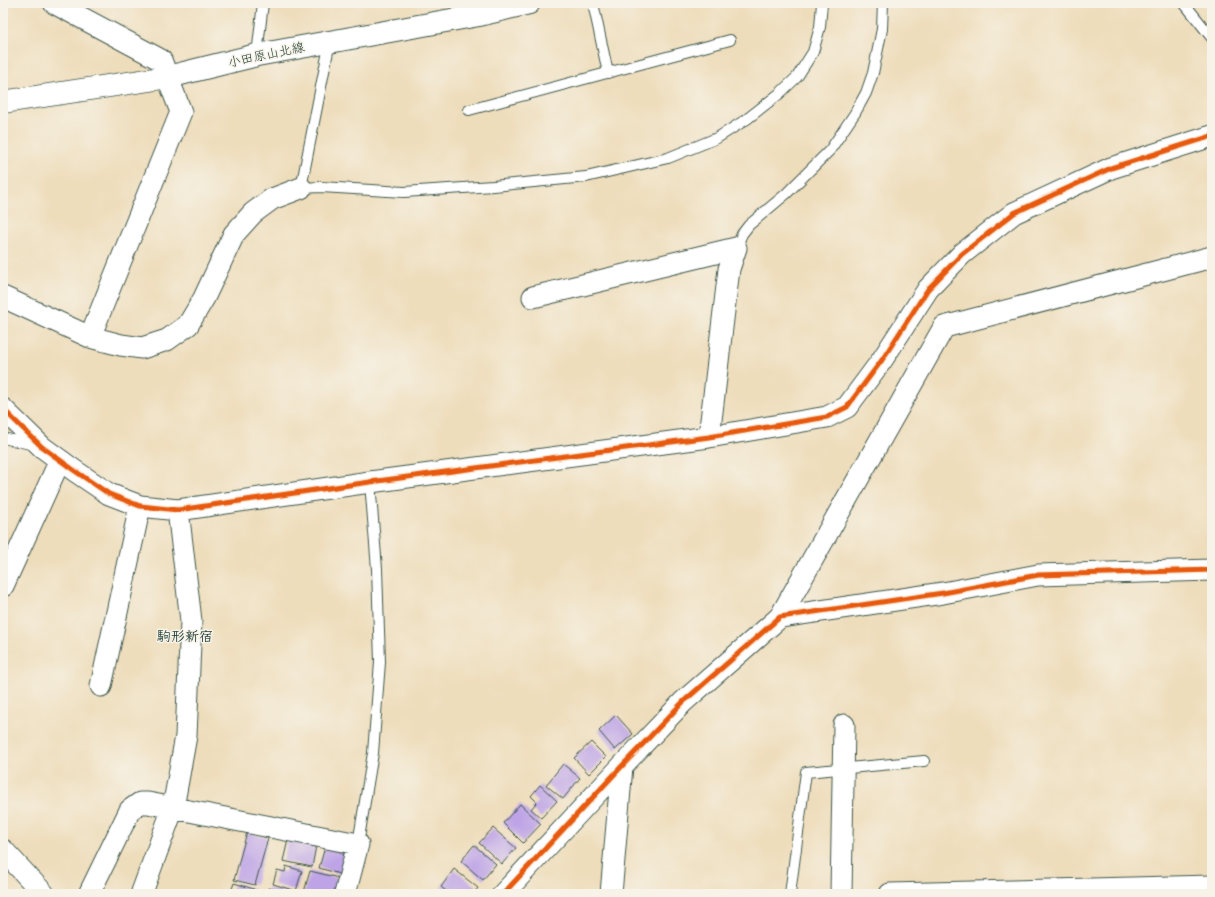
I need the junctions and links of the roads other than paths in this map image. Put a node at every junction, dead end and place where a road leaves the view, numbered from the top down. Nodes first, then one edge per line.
1 (54, 3) edge
2 (263, 3) edge
3 (529, 3) edge
4 (593, 3) edge
5 (822, 3) edge
6 (882, 3) edge
7 (1184, 3) edge
8 (480, 9) edge
9 (1212, 38) edge
10 (730, 40) dead end
11 (330, 41) junction
12 (257, 55) junction
13 (608, 73) junction
14 (168, 77) junction
15 (3, 102) edge
16 (469, 110) dead end
17 (1212, 136) edge
18 (301, 188) junction
19 (736, 248) junction
20 (1212, 257) edge
21 (533, 296) dead end
22 (3, 297) edge
23 (90, 337) junction
24 (3, 409) edge
25 (709, 436) junction
26 (3, 438) edge
27 (42, 447) junction
28 (60, 460) junction
29 (370, 482) junction
30 (140, 506) junction
31 (178, 510) junction
32 (1212, 570) edge
33 (3, 586) edge
34 (780, 617) junction
35 (101, 686) dead end
36 (844, 725) dead end
37 (924, 761) dead end
38 (622, 766) junction
39 (843, 769) junction
40 (173, 808) junction
41 (358, 844) junction
42 (3, 850) edge
43 (1212, 886) edge
44 (142, 892) dead end
45 (1024, 892) edge
46 (958, 893) edge
47 (44, 894) edge
48 (90, 894) edge
49 (345, 894) edge
50 (503, 894) edge
51 (611, 894) edge
52 (790, 894) edge
53 (841, 894) edge
54 (890, 894) edge
55 (915, 894) edge

1 - 14 street
2 - 12 lane
3 - 8 main road, 小田原山北線
4 - 13 lane
5 - 18 lane
6 - 19 lane
7 - 9 lane
8 - 11 main road, 小田原山北線
10 - 13 lane
11 - 12 main road, 小田原山北線
11 - 18 lane
12 - 14 main road, 小田原山北線
13 - 16 lane
14 - 15 main road, 小田原山北線
14 - 23 street
17 - 25 street
18 - 23 street
19 - 21 street
19 - 25 street
20 - 34 street
22 - 23 street
24 - 27 street
25 - 29 street
26 - 27 lane
27 - 28 street
28 - 30 street
28 - 33 street
29 - 31 street
29 - 41 lane
30 - 31 street
30 - 35 street
31 - 40 street
32 - 34 street
34 - 38 street
36 - 39 street
37 - 39 lane
38 - 50 street
38 - 51 street
39 - 52 lane
39 - 53 street
40 - 41 street
40 - 44 street
40 - 48 street
41 - 49 street
42 - 47 street
43 - 45 street
45 - 46 street
46 - 55 street
54 - 55 street

